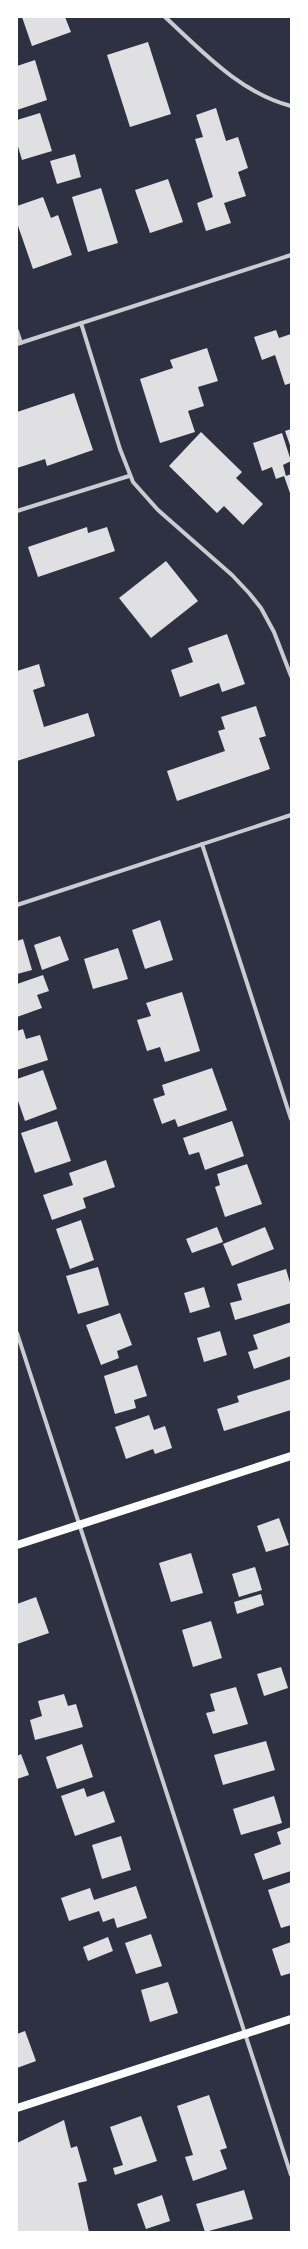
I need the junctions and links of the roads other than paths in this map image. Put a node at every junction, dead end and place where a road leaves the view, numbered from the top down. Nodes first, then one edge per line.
1 (165, 17) edge
2 (291, 106) edge
3 (291, 255) edge
4 (81, 323) junction
5 (17, 331) edge
6 (19, 343) edge
7 (129, 476) junction
8 (17, 511) edge
9 (291, 676) edge
10 (291, 815) edge
11 (202, 844) junction
12 (17, 905) edge
13 (291, 1119) edge
14 (17, 1333) edge
15 (291, 1456) edge
16 (79, 1525) junction
17 (17, 1545) edge
18 (291, 2019) edge
19 (246, 2034) junction
20 (17, 2108) edge
21 (291, 2175) edge

1 - 2 street
3 - 4 street
4 - 6 street
4 - 7 street
5 - 6 street
7 - 8 street
7 - 9 street
10 - 11 street
11 - 12 street
11 - 13 street
14 - 16 street
15 - 16 main road
16 - 17 main road
16 - 19 street
18 - 19 main road
19 - 20 main road
19 - 21 street

